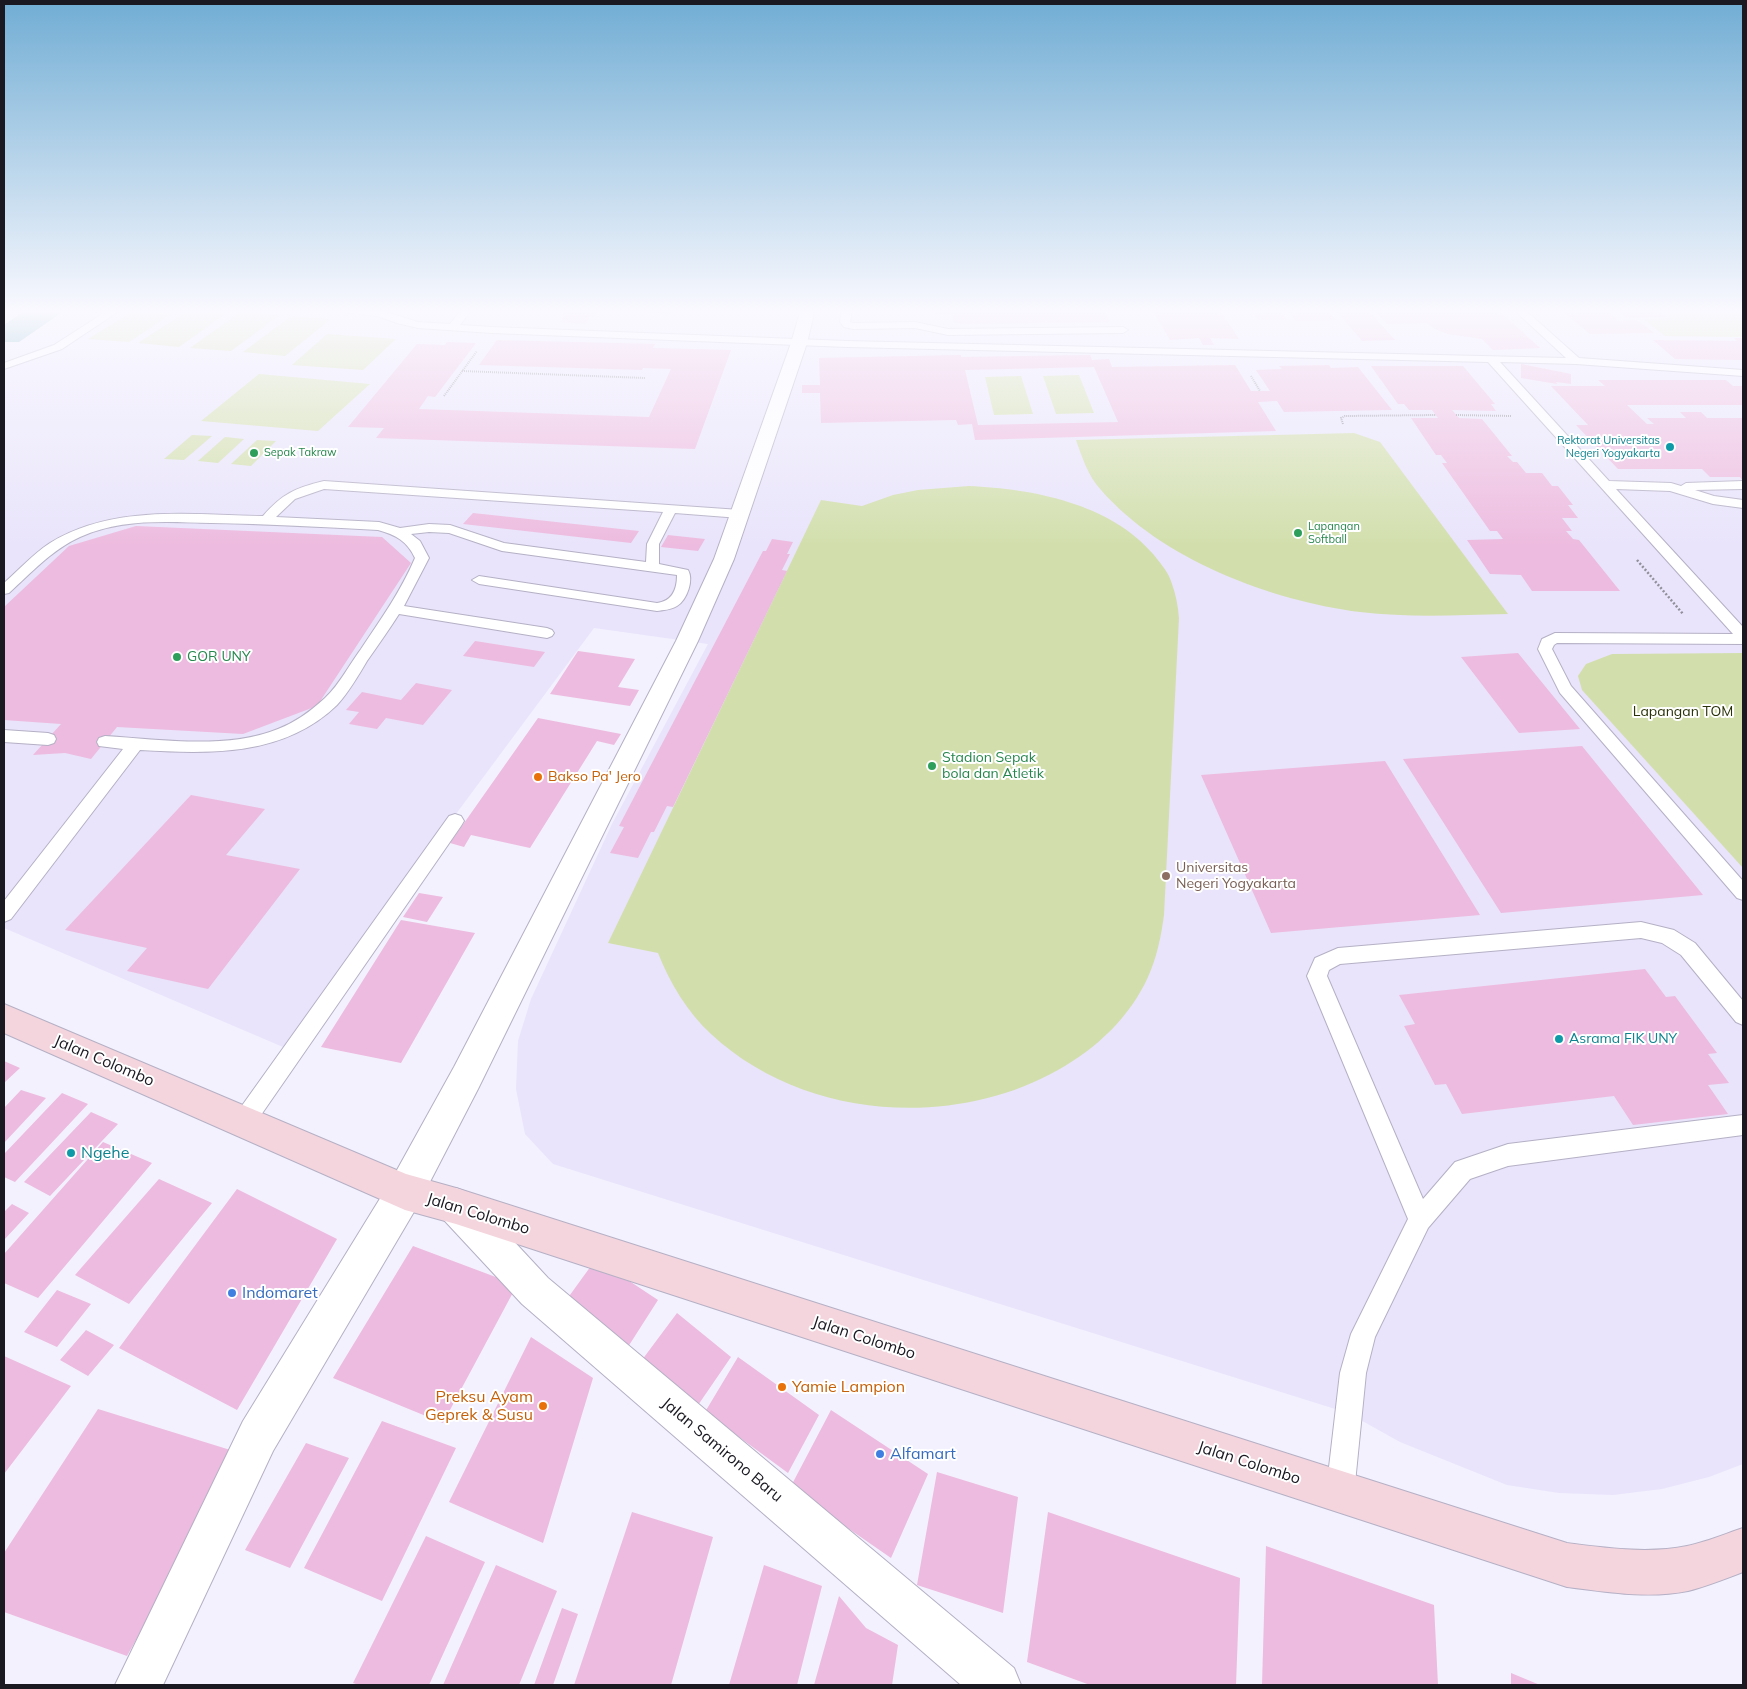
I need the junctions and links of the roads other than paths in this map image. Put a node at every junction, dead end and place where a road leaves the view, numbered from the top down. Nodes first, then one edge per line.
1 (784, 388) edge
2 (1517, 388) edge
3 (1606, 485) junction
4 (1743, 485) edge
5 (1671, 487) junction
6 (1743, 504) edge
7 (670, 510) junction
8 (740, 514) junction
9 (266, 520) junction
10 (400, 532) junction
11 (652, 567) junction
12 (11, 577) edge
13 (479, 580) dead end
14 (4, 590) edge
15 (396, 609) junction
16 (547, 633) dead end
17 (1743, 637) edge
18 (4, 736) edge
19 (48, 739) dead end
20 (104, 742) dead end
21 (136, 743) junction
22 (455, 821) dead end
23 (1743, 893) edge
24 (4, 914) edge
25 (1743, 1016) edge
26 (4, 1018) edge
27 (244, 1121) junction
28 (1743, 1125) edge
29 (405, 1192) junction
30 (456, 1206) junction
31 (1420, 1220) junction
32 (1340, 1493) junction
33 (1743, 1550) edge
34 (139, 1685) edge
35 (997, 1685) edge

1 - 8 street
2 - 3 lane
3 - 5 lane
3 - 17 lane
4 - 5 lane
5 - 6 lane
7 - 8 lane
7 - 9 lane
7 - 11 lane
8 - 29 street
9 - 10 lane
9 - 12 lane
10 - 11 lane
10 - 15 lane
11 - 13 lane
12 - 14 lane
15 - 16 lane
15 - 21 lane
17 - 23 lane
18 - 19 lane
20 - 21 lane
21 - 24 lane
22 - 27 lane
25 - 31 lane
26 - 27 main road, Jalan Colombo
27 - 29 main road, Jalan Colombo
28 - 31 lane
29 - 30 main road, Jalan Colombo
29 - 34 street
30 - 32 main road, Jalan Colombo
30 - 35 street, Jalan Samirono Baru
31 - 32 lane
32 - 33 main road, Jalan Colombo

